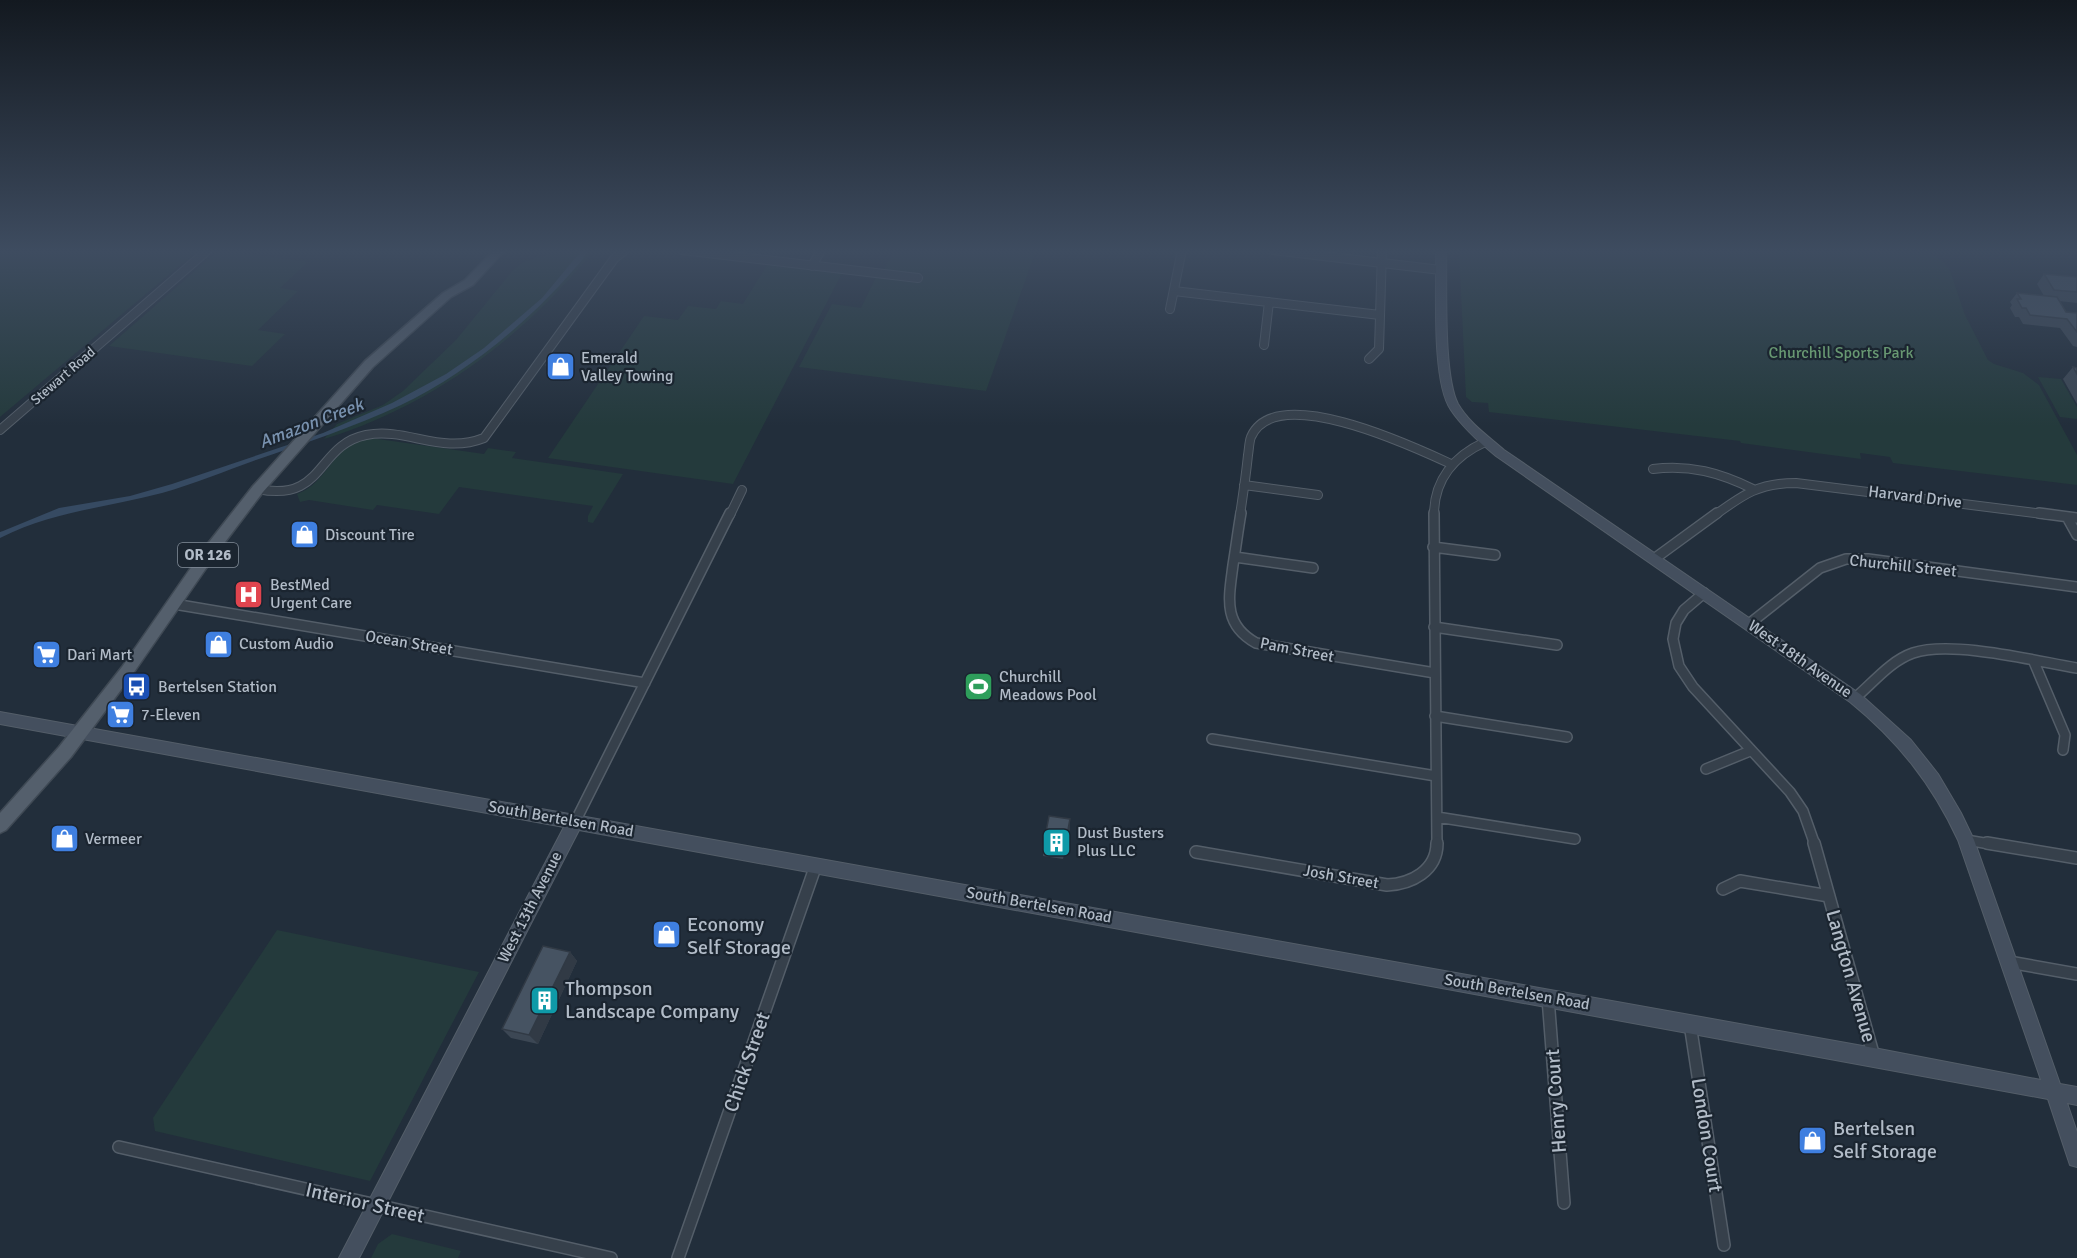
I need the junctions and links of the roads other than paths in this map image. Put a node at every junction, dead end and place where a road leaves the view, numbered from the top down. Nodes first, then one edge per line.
1 (140, 309) edge
2 (431, 309) edge
3 (578, 309) edge
4 (1268, 309) edge
5 (1326, 309) edge
6 (1380, 309) edge
7 (1442, 309) edge
8 (1380, 315) junction
9 (1264, 345) dead end
10 (1369, 359) dead end
11 (0, 430) edge
12 (1485, 442) junction
13 (1451, 464) junction
14 (1653, 470) dead end
15 (1244, 485) junction
16 (258, 489) junction
17 (1753, 489) junction
18 (742, 490) dead end
19 (1318, 495) dead end
20 (2072, 517) edge
21 (2077, 535) edge
22 (1433, 547) junction
23 (1495, 555) dead end
24 (1234, 557) junction
25 (1654, 559) junction
26 (1313, 568) dead end
27 (2077, 587) edge
28 (1704, 593) junction
29 (174, 604) junction
30 (1749, 624) junction
31 (1434, 627) junction
32 (1557, 645) dead end
33 (2034, 662) junction
34 (2077, 668) edge
35 (1435, 673) junction
36 (645, 683) junction
37 (1855, 698) junction
38 (1435, 716) junction
39 (0, 718) edge
40 (79, 732) junction
41 (1567, 737) dead end
42 (1212, 740) dead end
43 (2063, 750) dead end
44 (1750, 751) junction
45 (1706, 769) dead end
46 (1436, 776) junction
47 (1437, 817) junction
48 (575, 822) junction
49 (0, 825) edge
50 (1575, 839) dead end
51 (1966, 840) junction
52 (1196, 852) dead end
53 (2077, 858) edge
54 (816, 865) junction
55 (1723, 889) dead end
56 (1829, 896) junction
57 (2008, 962) junction
58 (2077, 974) edge
59 (1548, 998) junction
60 (1690, 1024) junction
61 (1874, 1057) junction
62 (2053, 1091) junction
63 (2077, 1096) edge
64 (119, 1148) dead end
65 (2077, 1158) edge
66 (1564, 1203) dead end
67 (375, 1206) junction
68 (1724, 1245) dead end
69 (349, 1258) edge
70 (611, 1258) edge
71 (678, 1258) edge

1 - 11 street, Stewart Road
2 - 16 main road, OR 126
3 - 16 street
4 - 9 street
5 - 8 street
6 - 8 street
7 - 12 street, West 18th Avenue
8 - 10 street
12 - 13 street, Josh Street
12 - 25 street, West 18th Avenue
13 - 15 street, Pam Street
13 - 22 street, Josh Street
14 - 17 street
15 - 19 street
15 - 24 street, Pam Street
16 - 29 main road, OR 126
17 - 20 street, Harvard Drive
17 - 25 street, Harvard Drive
18 - 36 street, West 13th Avenue
20 - 21 street
22 - 23 street
22 - 31 street, Josh Street
24 - 26 street
24 - 35 street, Pam Street
25 - 28 street, West 18th Avenue
27 - 30 street, Churchill Street
28 - 30 street, West 18th Avenue
28 - 44 street, Langton Avenue
29 - 36 street, Ocean Street
29 - 40 main road, OR 126
30 - 37 street, West 18th Avenue
31 - 32 street
31 - 35 street, Josh Street
33 - 34 street
33 - 37 street
33 - 43 street
35 - 38 street, Josh Street
36 - 48 street, West 13th Avenue
37 - 51 street, West 18th Avenue
38 - 41 street
38 - 46 street, Josh Street
39 - 40 street, South Bertelsen Road
40 - 48 street, South Bertelsen Road
40 - 49 main road, OR 126
42 - 46 street
44 - 45 street
44 - 56 street, Langton Avenue
46 - 47 street, Josh Street
47 - 50 street
47 - 52 street, Josh Street
48 - 54 street, South Bertelsen Road
48 - 67 street, West 13th Avenue
51 - 53 street
51 - 57 street, West 18th Avenue
54 - 59 street, South Bertelsen Road
54 - 71 street, Chick Street
55 - 56 street, Langton Avenue
56 - 61 street, Langton Avenue
57 - 58 street
57 - 62 street, West 18th Avenue
59 - 60 street, South Bertelsen Road
59 - 66 street, Henry Court
60 - 61 street, South Bertelsen Road
60 - 68 street, London Court
61 - 62 street, South Bertelsen Road
62 - 63 street, South Bertelsen Road
62 - 65 street, West 18th Avenue
64 - 67 street, Interior Street
67 - 69 street, West 13th Avenue
67 - 70 street, Interior Street

